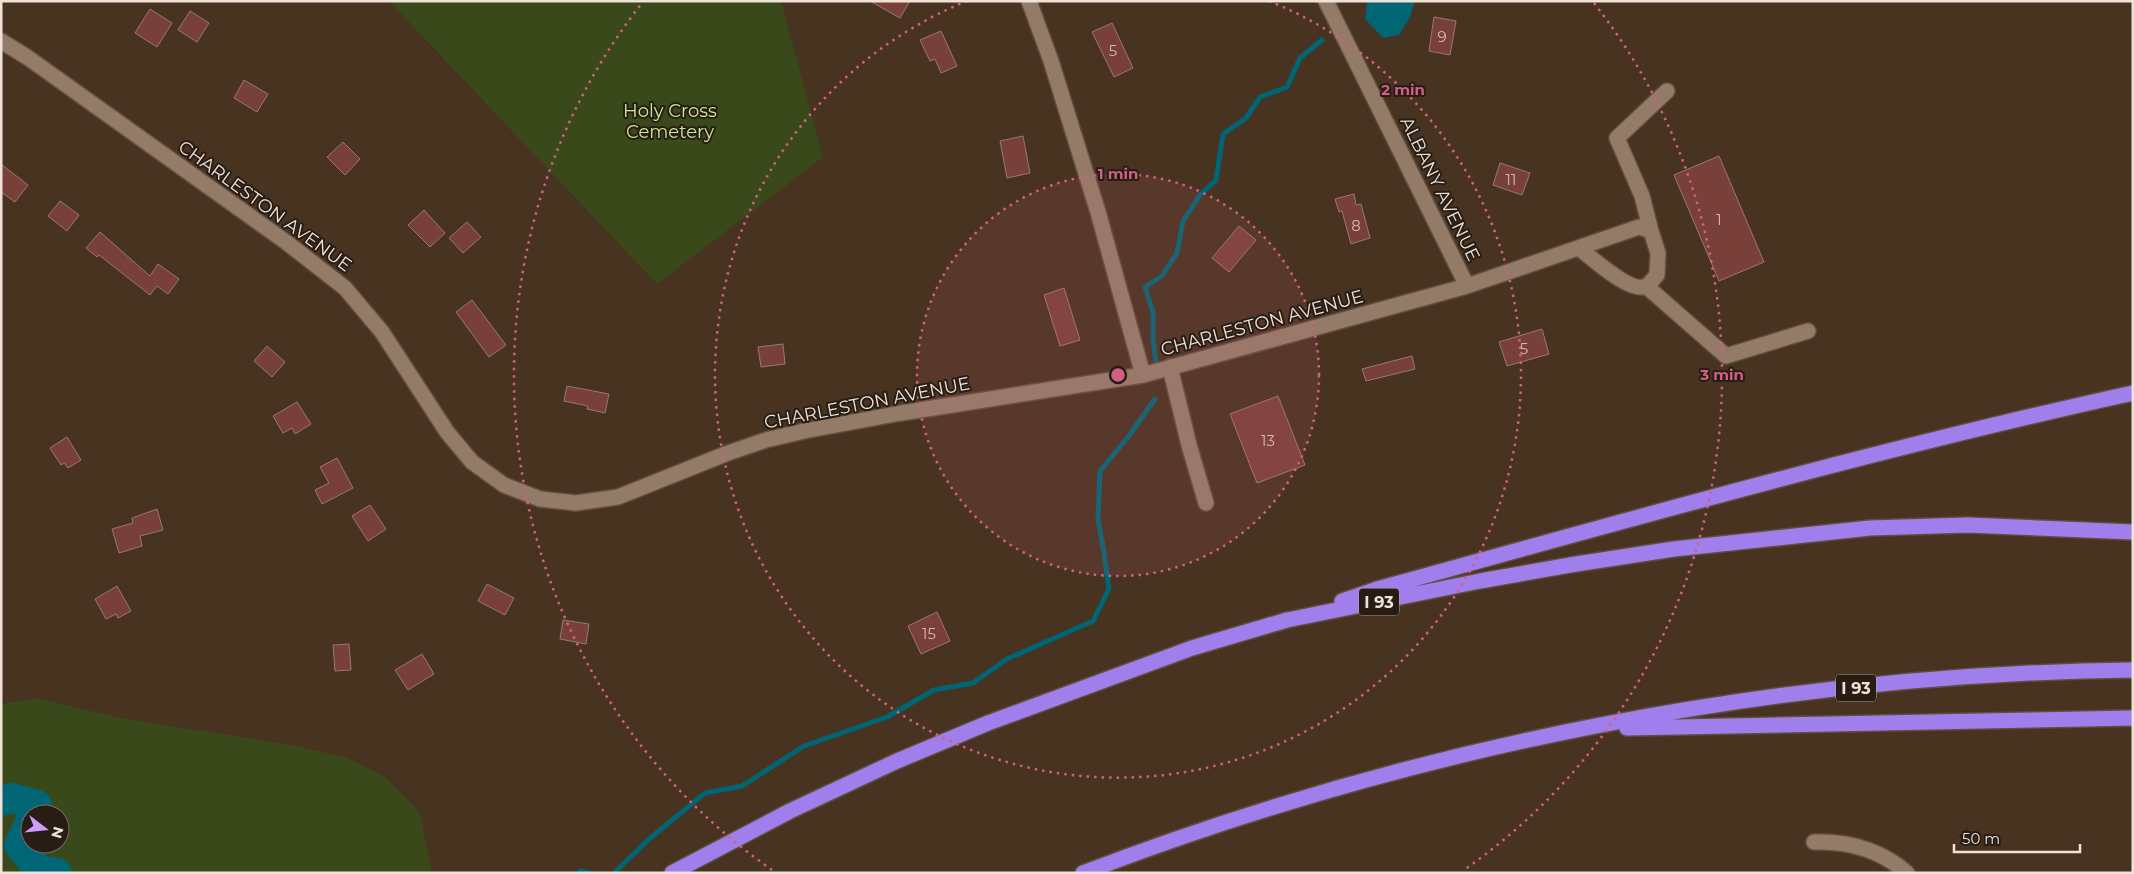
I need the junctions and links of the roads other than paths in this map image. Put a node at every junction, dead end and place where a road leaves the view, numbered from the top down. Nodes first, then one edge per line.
1 (1028, 1) edge
2 (1326, 1) edge
3 (1, 41) edge
4 (1667, 91) dead end
5 (1651, 231) junction
6 (1579, 248) junction
7 (1466, 286) junction
8 (1646, 286) junction
9 (1808, 331) dead end
10 (1170, 368) junction
11 (1143, 375) junction
12 (2133, 392) edge
13 (1206, 503) dead end
14 (2133, 532) edge
15 (1287, 620) junction
16 (2133, 670) edge
17 (2133, 718) edge
18 (1581, 729) junction
19 (1814, 842) dead end
20 (672, 873) edge
21 (1083, 873) edge
22 (1908, 873) edge

1 - 11 street
2 - 7 street, ALBANY AVENUE
3 - 11 street, CHARLESTON AVENUE
4 - 5 street
5 - 6 street, CHARLESTON AVENUE
5 - 8 street
6 - 7 street, CHARLESTON AVENUE
6 - 8 street
7 - 10 street, CHARLESTON AVENUE
8 - 9 street
10 - 11 street, CHARLESTON AVENUE
10 - 13 street
12 - 15 highway
14 - 15 highway, I 93
15 - 20 highway, I 93
16 - 18 highway, I 93
17 - 18 highway
18 - 21 highway, I 93
19 - 22 street

